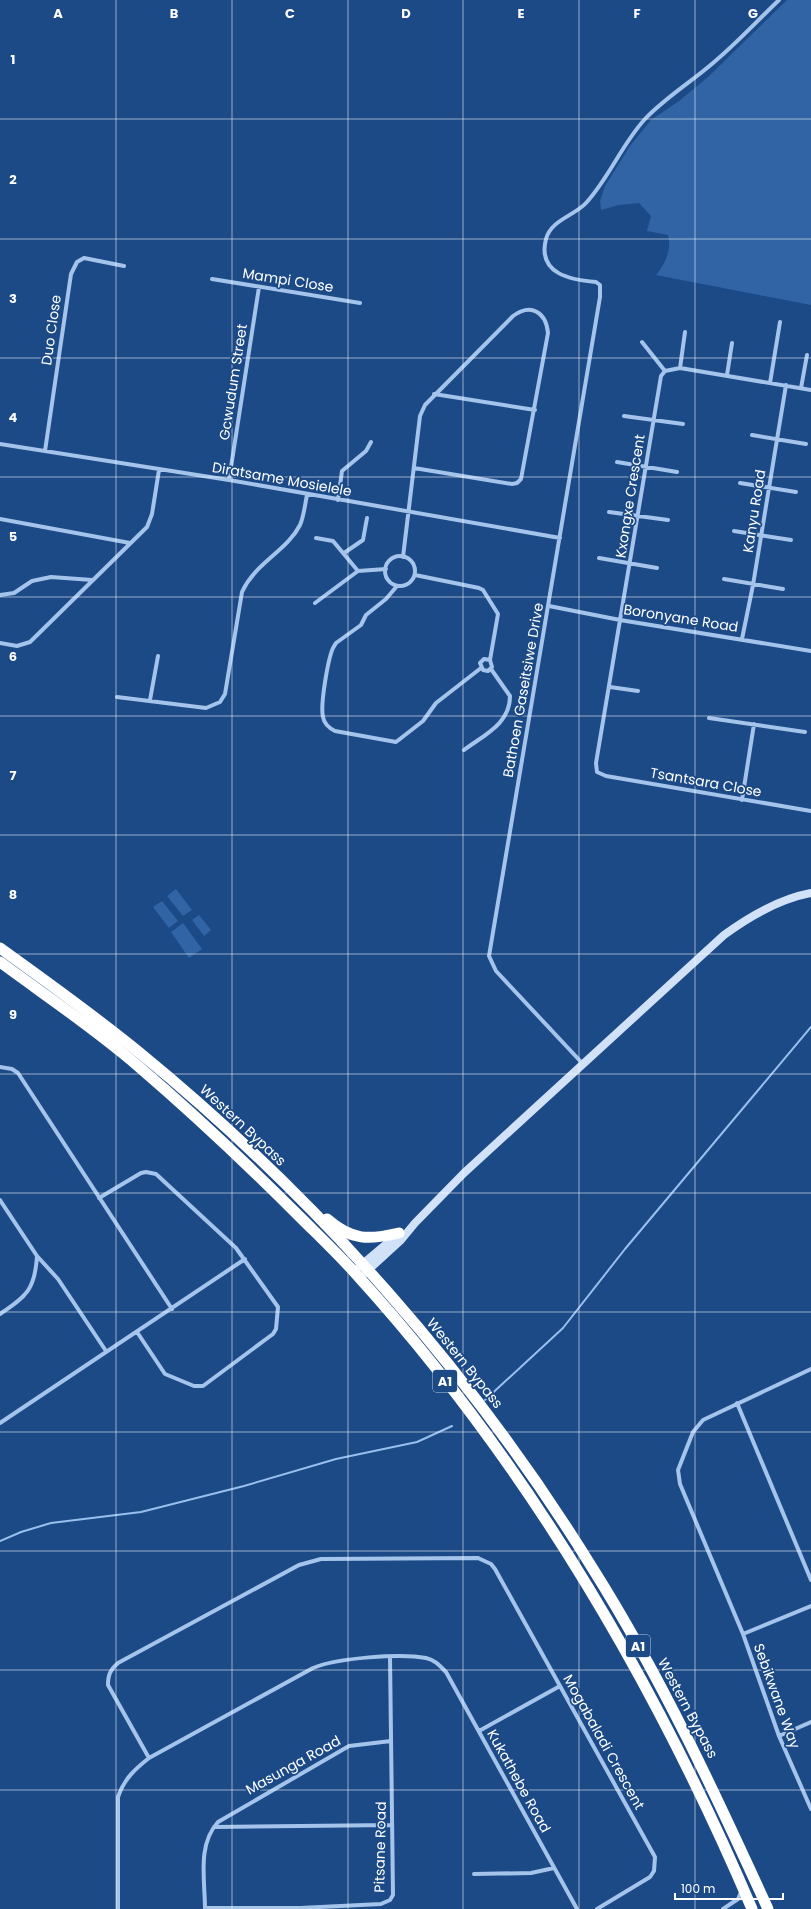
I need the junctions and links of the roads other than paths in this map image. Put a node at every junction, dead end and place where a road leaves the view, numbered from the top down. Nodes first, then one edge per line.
1 (779, 0) edge
2 (124, 266) dead end
3 (212, 279) dead end
4 (258, 287) junction
5 (360, 303) dead end
6 (780, 322) dead end
7 (685, 332) dead end
8 (642, 342) dead end
9 (732, 343) dead end
10 (807, 355) dead end
11 (680, 368) junction
12 (665, 371) junction
13 (727, 375) junction
14 (770, 383) junction
15 (786, 385) junction
16 (801, 388) junction
17 (811, 390) edge
18 (434, 394) junction
19 (535, 410) junction
20 (624, 416) dead end
21 (654, 420) junction
22 (683, 424) dead end
23 (752, 435) dead end
24 (776, 439) junction
25 (371, 442) dead end
26 (0, 444) edge
27 (806, 444) dead end
28 (44, 451) junction
29 (617, 462) dead end
30 (646, 467) junction
31 (414, 468) junction
32 (159, 470) junction
33 (677, 472) dead end
34 (229, 480) junction
35 (740, 482) dead end
36 (768, 487) junction
37 (796, 492) dead end
38 (307, 494) junction
39 (338, 500) junction
40 (409, 512) junction
41 (609, 512) dead end
42 (638, 516) junction
43 (367, 518) dead end
44 (0, 519) edge
45 (668, 520) dead end
46 (734, 531) dead end
47 (761, 535) junction
48 (316, 538) dead end
49 (560, 538) junction
50 (791, 540) dead end
51 (130, 543) junction
52 (344, 553) junction
53 (403, 557) junction
54 (599, 558) dead end
55 (630, 564) junction
56 (658, 568) dead end
57 (386, 569) junction
58 (358, 571) junction
59 (414, 575) junction
60 (724, 579) dead end
61 (92, 580) junction
62 (753, 585) junction
63 (397, 586) junction
64 (783, 589) dead end
65 (0, 595) edge
66 (315, 603) dead end
67 (549, 606) junction
68 (620, 620) junction
69 (742, 639) junction
70 (0, 643) edge
71 (811, 651) edge
72 (158, 656) dead end
73 (490, 660) junction
74 (481, 668) junction
75 (491, 669) junction
76 (610, 687) junction
77 (638, 690) dead end
78 (117, 697) dead end
79 (150, 700) junction
80 (709, 718) dead end
81 (754, 724) junction
82 (804, 732) dead end
83 (464, 750) dead end
84 (597, 772) joint
85 (742, 800) junction
86 (811, 811) edge
87 (811, 893) edge
88 (0, 948) edge
89 (0, 962) edge
90 (583, 1064) junction
91 (0, 1067) edge
92 (283, 1182) junction
93 (99, 1198) junction
94 (0, 1200) edge
95 (415, 1223) junction
96 (399, 1233) junction
97 (37, 1256) junction
98 (245, 1259) junction
99 (361, 1271) junction
100 (172, 1309) junction
101 (0, 1314) edge
102 (137, 1332) junction
103 (106, 1351) junction
104 (811, 1371) edge
105 (737, 1403) junction
106 (0, 1423) edge
107 (811, 1580) edge
108 (811, 1606) edge
109 (743, 1634) junction
110 (390, 1656) junction
111 (560, 1686) junction
112 (811, 1722) edge
113 (479, 1732) junction
114 (779, 1736) junction
115 (391, 1741) junction
116 (149, 1758) junction
117 (811, 1809) edge
118 (392, 1825) junction
119 (214, 1827) junction
120 (554, 1868) junction
121 (474, 1874) dead end
122 (743, 1886) junction
123 (205, 1908) edge
124 (118, 1909) edge
125 (577, 1909) edge
126 (596, 1909) edge
127 (723, 1909) edge
128 (752, 1909) edge
129 (768, 1909) edge

1 - 49 street, Bathoen Gaseitsiwe Drive
2 - 28 street, Duo Close
3 - 4 street, Mampi Close
4 - 5 street, Mampi Close
4 - 34 street, Gcwudum Street
6 - 14 street
7 - 11 street
8 - 12 street
9 - 13 street
10 - 16 street
11 - 12 street
11 - 13 street
12 - 21 street, Kxongxe Crescent
13 - 14 street
14 - 15 street
15 - 16 street
15 - 24 street, Kanyu Road
16 - 17 street
18 - 19 street
18 - 19 street
18 - 31 street
19 - 31 street
20 - 21 street
21 - 22 street
21 - 30 street, Kxongxe Crescent
23 - 24 street
24 - 27 street
24 - 36 street, Kanyu Road
25 - 39 street
26 - 28 street, Diratsame Mosielele
28 - 32 street, Diratsame Mosielele
29 - 30 street
30 - 33 street
30 - 42 street, Kxongxe Crescent
31 - 40 street
32 - 34 street, Diratsame Mosielele
32 - 51 street
34 - 38 street, Diratsame Mosielele
35 - 36 street
36 - 37 street
36 - 47 street, Kanyu Road
38 - 39 street, Diratsame Mosielele
38 - 79 street
39 - 40 street, Diratsame Mosielele
40 - 49 street, Diratsame Mosielele
40 - 53 street
41 - 42 street
42 - 45 street
42 - 55 street, Kxongxe Crescent
43 - 52 street
44 - 51 street
46 - 47 street
47 - 50 street
47 - 62 street, Kanyu Road
48 - 52 street
49 - 67 street, Bathoen Gaseitsiwe Drive
51 - 61 street
52 - 58 street
53 - 57 street
53 - 59 street
54 - 55 street
55 - 56 street
55 - 68 street, Kxongxe Crescent
57 - 58 street
57 - 63 street
58 - 66 street
59 - 63 street
59 - 73 street
60 - 62 street
61 - 65 street
61 - 70 street
62 - 64 street
62 - 69 street, Kanyu Road
63 - 74 street
67 - 68 street, Boronyane Road
67 - 90 street, Bathoen Gaseitsiwe Drive
68 - 69 street, Boronyane Road
68 - 76 street, Kxongxe Crescent
69 - 71 street, Boronyane Road
72 - 79 street
73 - 74 street
73 - 75 street
74 - 75 street
75 - 83 street
76 - 77 street
76 - 84 street, Kxongxe Crescent
78 - 79 street
80 - 81 street
81 - 82 street
81 - 85 street
84 - 85 street, Tsantsara Close
85 - 86 street, Tsantsara Close
87 - 90 street
88 - 92 highway, Western Bypass / A1
89 - 99 highway, Western Bypass / A1
90 - 95 street
91 - 93 street
92 - 96 highway
92 - 99 highway, Western Bypass / A1
93 - 98 street
93 - 100 street
94 - 97 street
95 - 96 street
95 - 99 street
96 - 99 street
97 - 101 street
97 - 103 street
98 - 100 street
98 - 102 street
99 - 122 highway, Western Bypass / A1
99 - 129 highway, Western Bypass / A1
100 - 102 street
102 - 103 street
103 - 106 street
104 - 105 street, Sebikwane Way
105 - 107 street
105 - 109 street, Sebikwane Way
108 - 109 street
109 - 114 street, Sebikwane Way
110 - 113 street, Kukathebe Road
110 - 115 street, Pitsane Road
110 - 116 street
111 - 113 street
111 - 116 street, Mogabaladi Crescent
111 - 126 street, Mogabaladi Crescent
112 - 114 street
113 - 120 street, Kukathebe Road
114 - 117 street, Sebikwane Way
115 - 118 street, Pitsane Road
115 - 119 street, Masunga Road
116 - 124 street
118 - 119 street
118 - 123 street, Pitsane Road
119 - 123 street
120 - 121 street
120 - 125 street, Kukathebe Road
122 - 127 street
122 - 128 highway, Western Bypass / A1

